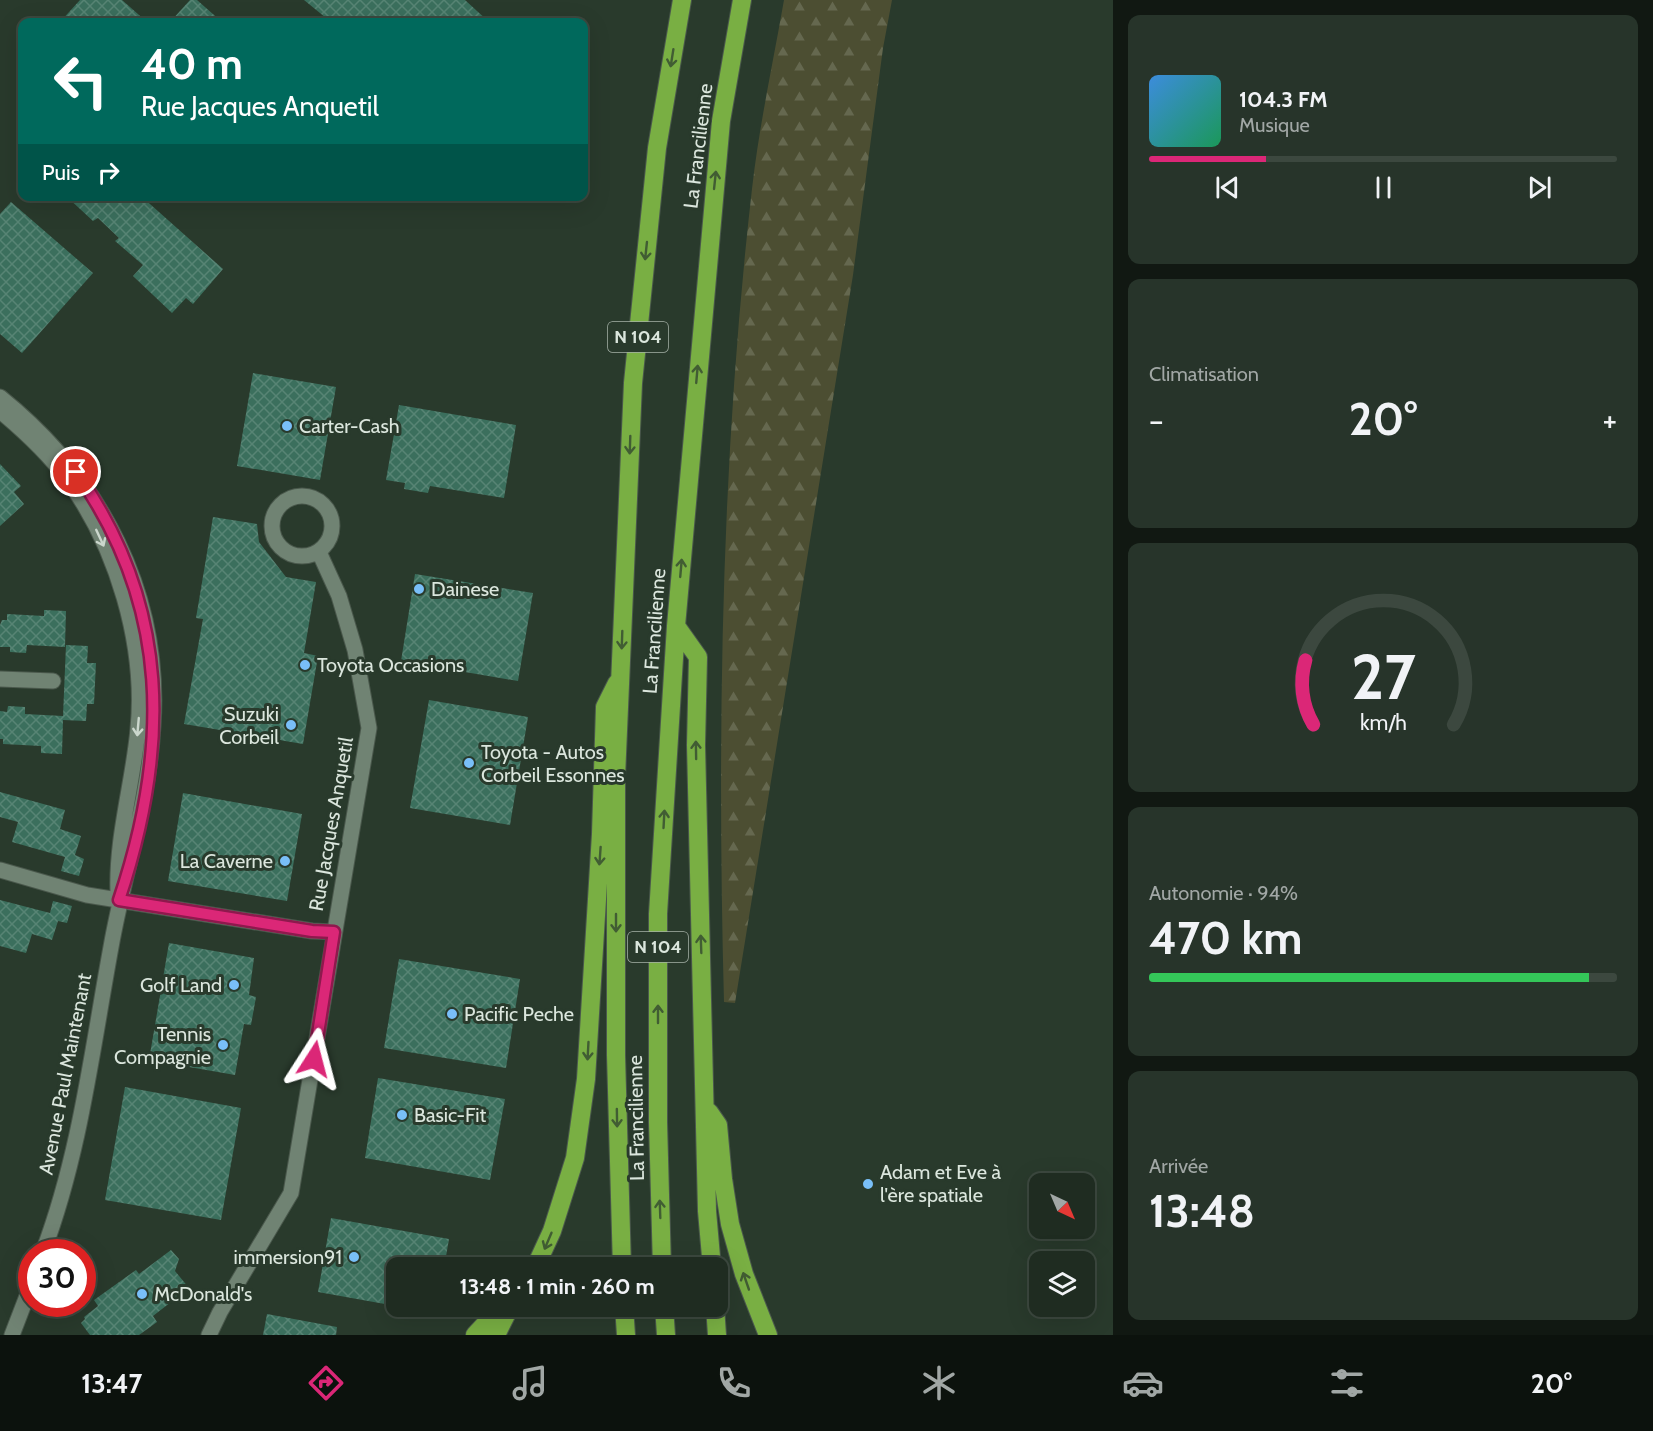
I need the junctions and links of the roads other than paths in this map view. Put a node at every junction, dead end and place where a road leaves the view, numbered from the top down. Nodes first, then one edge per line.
1 (682, 0) edge
2 (742, 0) edge
3 (0, 397) edge
4 (0, 411) edge
5 (319, 552) junction
6 (676, 627) junction
7 (621, 676) junction
8 (0, 679) edge
9 (53, 681) dead end
10 (0, 870) edge
11 (119, 900) junction
12 (334, 932) junction
13 (706, 1108) junction
14 (47, 1239) edge
15 (540, 1257) edge
16 (622, 1257) edge
17 (662, 1257) edge
18 (711, 1257) edge
19 (19, 1317) edge
20 (494, 1317) edge
21 (505, 1317) edge
22 (625, 1317) edge
23 (665, 1317) edge
24 (716, 1317) edge
25 (12, 1335) edge
26 (209, 1335) edge
27 (475, 1335) edge
28 (496, 1335) edge
29 (626, 1335) edge
30 (666, 1335) edge
31 (717, 1335) edge
32 (768, 1335) edge

1 -> 7 highway, La Francilienne / N 104
6 -> 2 highway, La Francilienne / N 104
3 - 11 street, Avenue Paul Maintenant
4 -> 11 street, Avenue Paul Maintenant
5 - 5 street
5 - 12 street, Rue Jacques Anquetil
13 -> 6 highway
17 -> 6 highway, La Francilienne / N 104
7 -> 15 highway
7 -> 16 highway, La Francilienne / N 104
8 - 9 street
10 - 11 street, Rue Jacques Anquetil
11 - 12 street, Rue Jacques Anquetil
11 - 14 street, Avenue Paul Maintenant
12 - 26 street, Rue Jacques Anquetil
13 - 18 highway
32 -> 13 highway
19 - 25 street
20 - 27 highway
21 - 28 highway
22 - 29 highway
23 - 30 highway
24 - 31 highway

